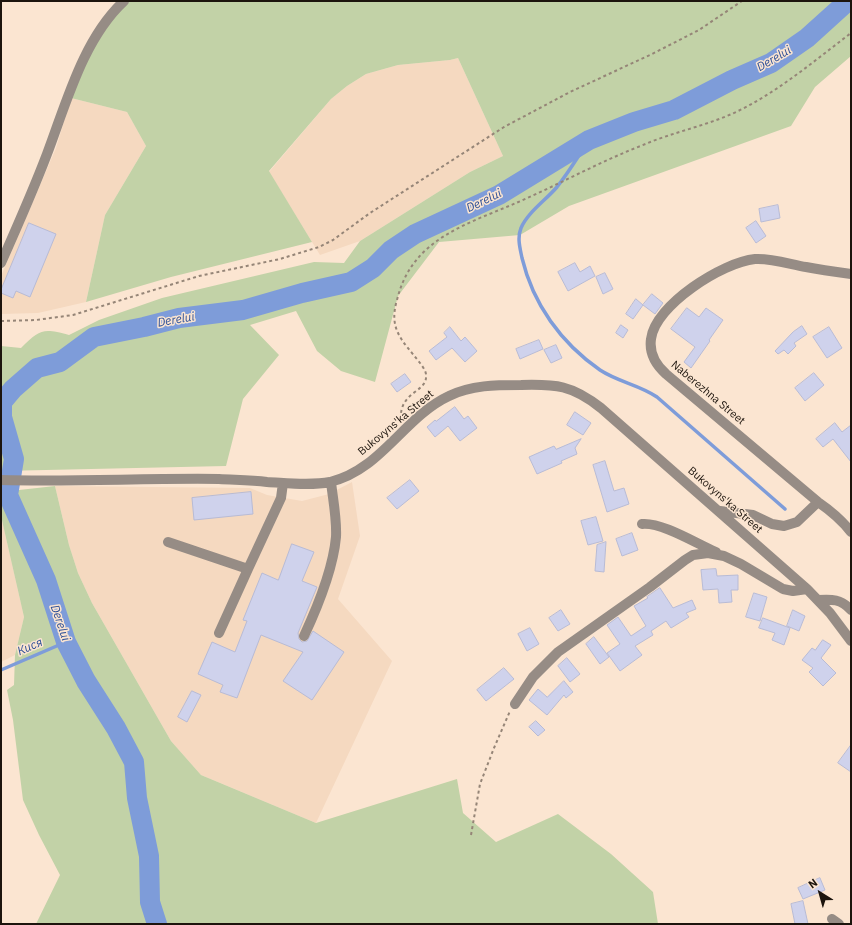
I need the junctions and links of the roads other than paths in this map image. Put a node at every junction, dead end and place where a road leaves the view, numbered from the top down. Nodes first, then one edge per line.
1 (124, 1) edge
2 (1, 263) edge
3 (851, 274) edge
4 (1, 480) edge
5 (331, 482) junction
6 (283, 483) junction
7 (818, 502) junction
8 (720, 511) junction
9 (642, 524) dead end
10 (851, 532) edge
11 (168, 542) dead end
12 (724, 556) junction
13 (248, 569) junction
14 (807, 589) junction
15 (818, 600) junction
16 (851, 610) edge
17 (219, 633) dead end
18 (304, 636) dead end
19 (851, 641) edge
20 (515, 704) road end

1 - 2 street
3 - 7 street, Naberezhna Street
4 - 6 street, Bukovyns'ka Street
5 - 6 street, Bukovyns'ka Street
5 - 8 street, Bukovyns'ka Street
5 - 18 street
6 - 13 street
7 - 8 street
7 - 10 street, Naberezhna Street
8 - 14 street, Bukovyns'ka Street
9 - 12 street
11 - 13 street
12 - 14 street
12 - 20 street
13 - 17 street
14 - 15 street, Bukovyns'ka Street
15 - 16 street
15 - 19 street, Bukovyns'ka Street

